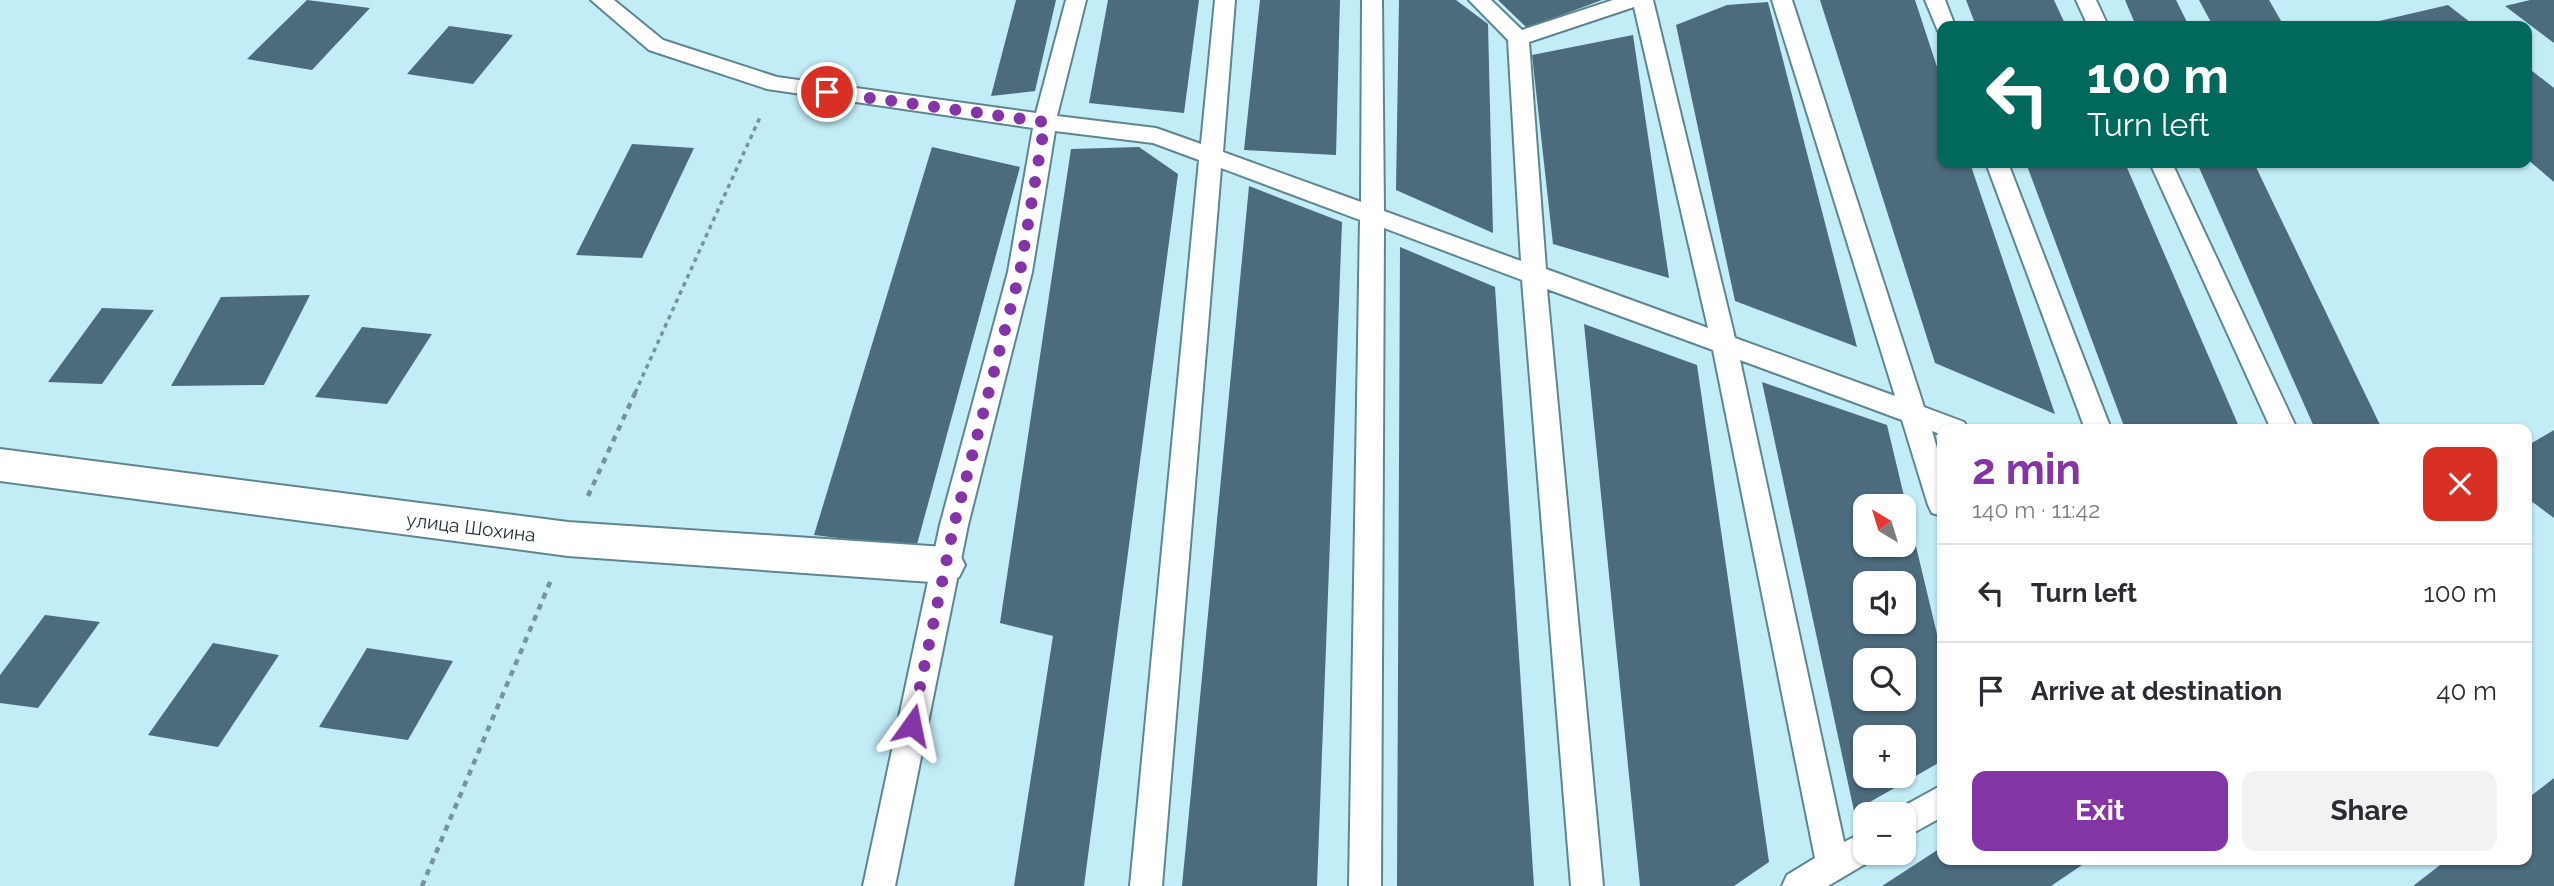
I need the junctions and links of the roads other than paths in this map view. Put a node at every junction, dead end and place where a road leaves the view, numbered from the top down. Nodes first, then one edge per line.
1 (601, 0) edge
2 (1076, 0) edge
3 (1225, 0) edge
4 (1371, 0) edge
5 (1479, 0) edge
6 (1634, 0) edge
7 (1643, 0) edge
8 (1782, 0) edge
9 (1935, 0) edge
10 (2086, 0) edge
11 (1943, 21) edge
12 (2096, 21) edge
13 (1518, 38) junction
14 (1045, 122) junction
15 (1212, 156) junction
16 (1999, 168) edge
17 (2163, 168) edge
18 (1372, 215) junction
19 (1534, 274) junction
20 (1724, 344) junction
21 (1911, 413) junction
22 (1941, 424) edge
23 (2096, 424) edge
24 (2282, 424) edge
25 (0, 465) edge
26 (1937, 490) edge
27 (945, 565) junction
28 (1937, 803) edge
29 (1916, 816) edge
30 (1853, 854) edge
31 (1833, 866) junction
32 (879, 886) edge
33 (1146, 886) edge
34 (1364, 886) edge
35 (1587, 886) edge
36 (1798, 886) edge

1 - 14 lane
2 - 14 lane
3 - 15 lane
4 - 18 lane
5 - 13 lane
6 - 13 lane
7 - 20 lane
8 - 21 lane
9 - 11 lane
10 - 12 lane
13 - 19 lane
14 - 15 lane
14 - 27 lane
15 - 18 lane
15 - 33 lane
16 - 23 lane
17 - 24 lane
18 - 19 lane
18 - 34 lane
19 - 20 lane
19 - 35 lane
20 - 21 lane
20 - 31 lane
21 - 22 lane
21 - 26 lane
25 - 27 street, улица Шохина
27 - 32 lane
28 - 29 lane
30 - 31 lane
31 - 36 lane

